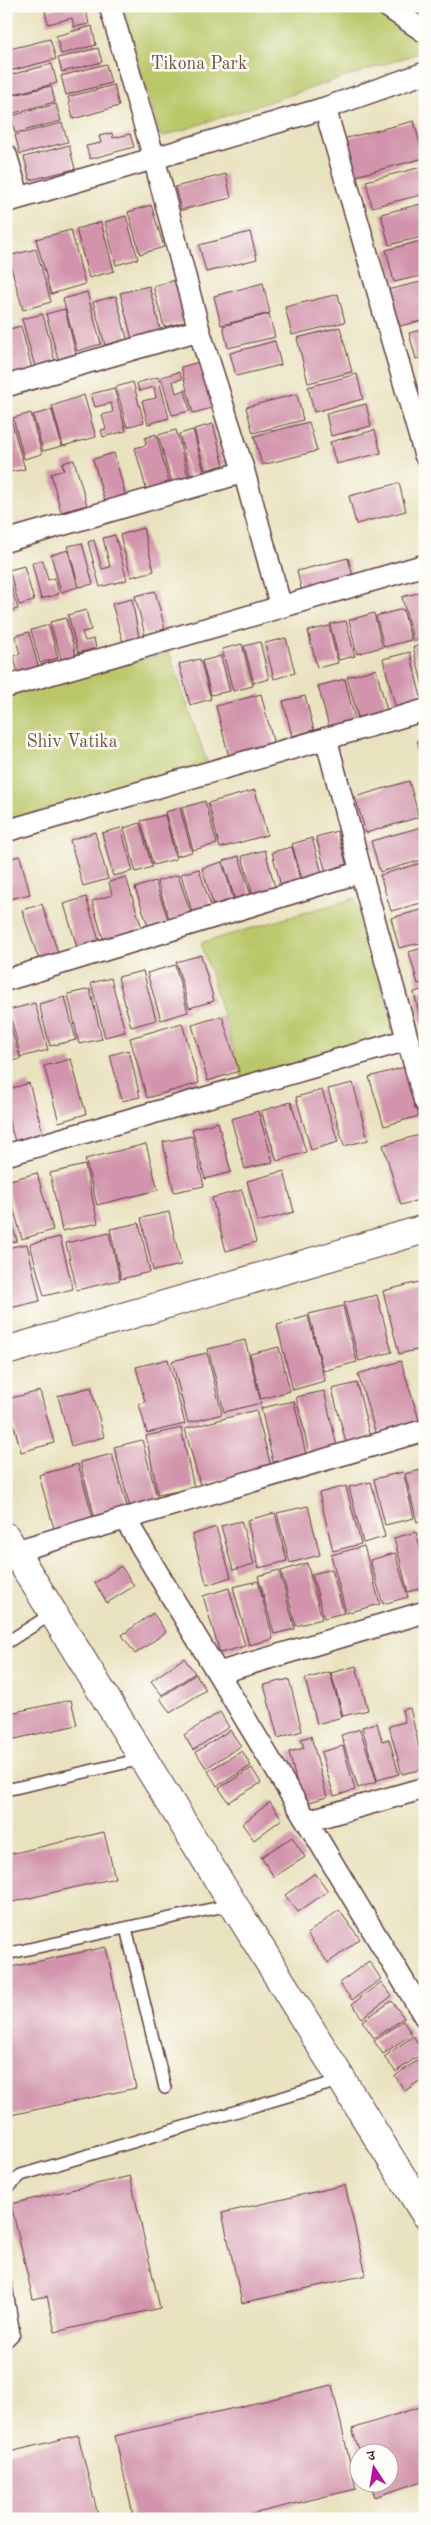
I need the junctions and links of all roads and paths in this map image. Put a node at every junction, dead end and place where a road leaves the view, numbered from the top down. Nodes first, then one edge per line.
1 (110, 6) edge
2 (387, 6) edge
3 (425, 32) edge
4 (425, 73) edge
5 (325, 108) junction
6 (6, 155) edge
7 (154, 158) junction
8 (13, 200) edge
9 (199, 330) junction
10 (6, 386) edge
11 (425, 455) edge
12 (244, 472) junction
13 (6, 541) edge
14 (425, 565) edge
15 (281, 607) junction
16 (6, 687) edge
17 (425, 710) edge
18 (326, 738) junction
19 (6, 831) edge
20 (361, 872) junction
21 (6, 980) edge
22 (407, 1040) junction
23 (425, 1102) edge
24 (6, 1154) edge
25 (425, 1229) edge
26 (6, 1351) edge
27 (425, 1430) edge
28 (124, 1519) junction
29 (11, 1544) edge
30 (425, 1612) edge
31 (53, 1613) junction
32 (6, 1643) edge
33 (218, 1673) junction
34 (144, 1758) junction
35 (425, 1788) edge
36 (6, 1790) edge
37 (307, 1821) junction
38 (234, 1904) junction
39 (126, 1928) junction
40 (6, 1954) edge
41 (425, 2017) edge
42 (342, 2080) junction
43 (165, 2088) dead end
44 (6, 2190) edge
45 (425, 2214) edge
46 (6, 2285) edge
47 (6, 2342) edge

1 - 7 street
2 - 3 street
4 - 5 street
5 - 7 street
5 - 11 street
6 - 8 street
7 - 8 street
7 - 9 street
9 - 10 street
9 - 12 street
12 - 13 street
12 - 15 street
14 - 15 street
15 - 16 street
17 - 18 street
18 - 19 street
18 - 20 street
20 - 21 street
20 - 22 street
22 - 23 street
22 - 24 street
25 - 26 street
27 - 28 street
28 - 29 street
28 - 33 street
29 - 31 street
30 - 33 street
31 - 32 lane
31 - 34 street
33 - 37 street
34 - 36 lane
34 - 38 street
35 - 37 street
37 - 41 street
38 - 39 lane
38 - 42 street
39 - 40 lane
39 - 43 lane
42 - 44 lane
42 - 45 street
46 - 47 lane

